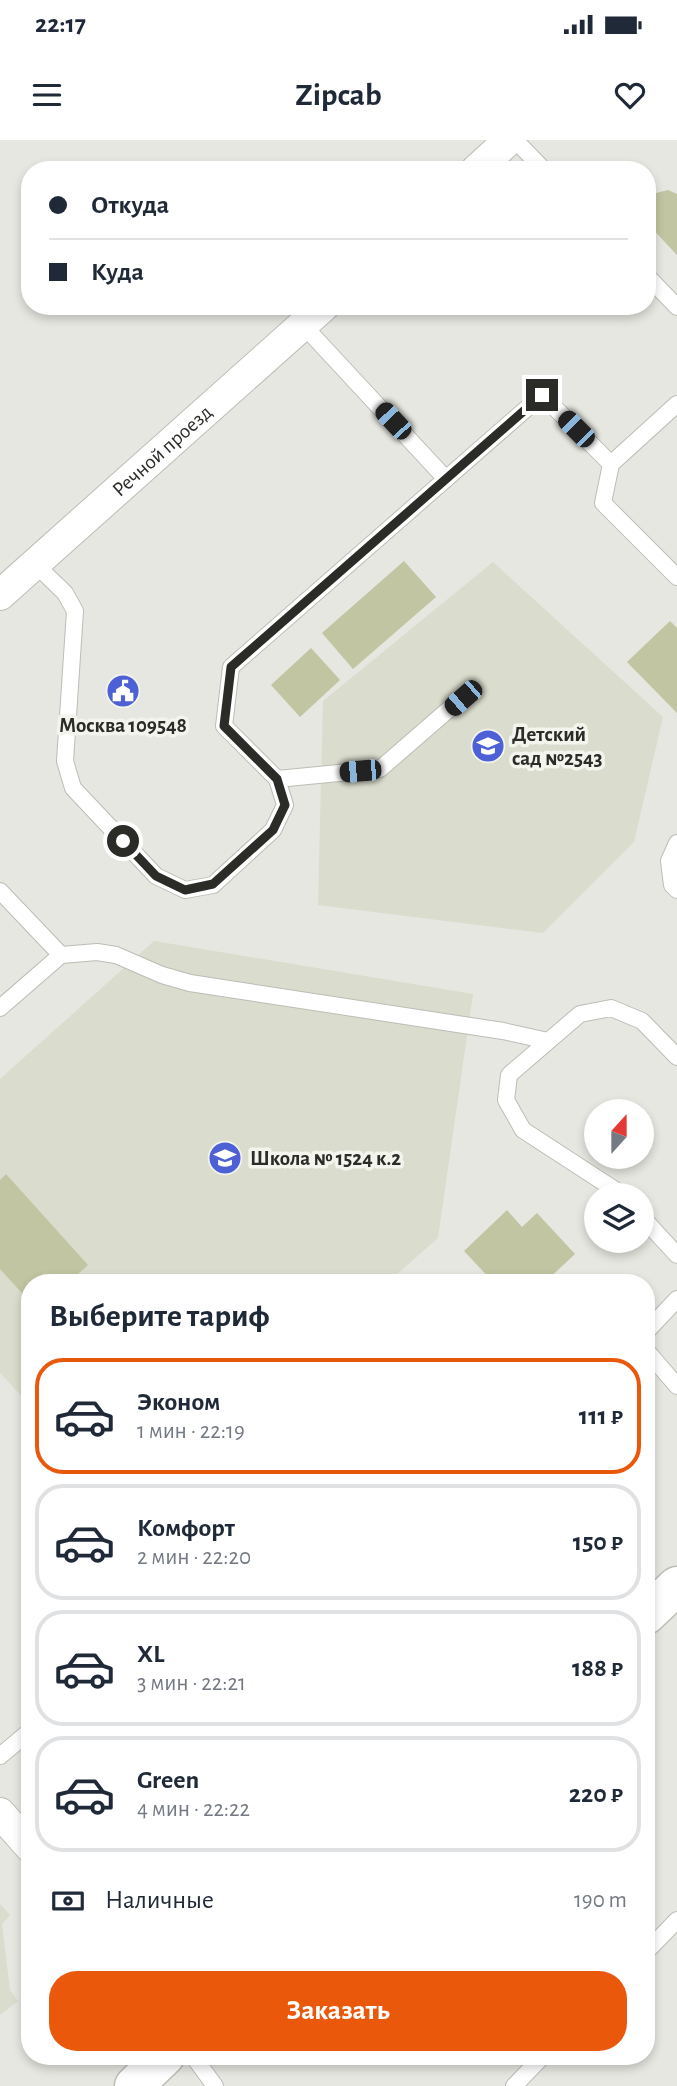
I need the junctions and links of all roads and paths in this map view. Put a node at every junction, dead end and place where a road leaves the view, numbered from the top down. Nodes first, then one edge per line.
1 (505, 142) edge
2 (485, 161) edge
3 (531, 161) edge
4 (656, 285) edge
5 (677, 307) edge
6 (313, 316) edge
7 (677, 404) edge
8 (611, 464) junction
9 (446, 479) junction
10 (35, 564) junction
11 (677, 577) edge
12 (0, 595) edge
13 (463, 698) dead end
14 (277, 779) junction
15 (677, 843) edge
16 (677, 890) edge
17 (0, 891) edge
18 (61, 955) junction
19 (0, 1008) edge
20 (548, 1041) junction
21 (674, 1047) edge
22 (605, 1183) edge
23 (654, 1230) edge
24 (677, 1255) edge
25 (677, 1299) edge
26 (655, 1322) edge
27 (655, 1360) edge
28 (677, 1386) edge
29 (677, 1586) edge
30 (655, 1607) edge
31 (21, 1738) edge
32 (0, 1756) edge
33 (0, 1812) edge
34 (21, 1836) edge
35 (677, 1920) edge
36 (655, 1943) edge
37 (156, 2065) edge
38 (200, 2065) edge
39 (534, 2065) edge
40 (134, 2086) edge
41 (215, 2086) edge
42 (514, 2086) edge

1 - 2 street
1 - 3 lane
4 - 5 lane
6 - 9 lane
6 - 10 street, Речной проезд
7 - 8 lane
8 - 9 lane
8 - 11 lane
9 - 14 lane
10 - 12 street, Речной проезд
10 - 14 lane
13 - 14 lane
15 - 16 lane
17 - 18 lane
18 - 19 lane
18 - 20 lane
20 - 21 lane
20 - 22 lane
23 - 24 lane
25 - 26 lane
27 - 28 lane
29 - 30 main road
31 - 32 lane
33 - 34 street
35 - 36 lane
37 - 40 main road
38 - 41 lane
39 - 42 lane

